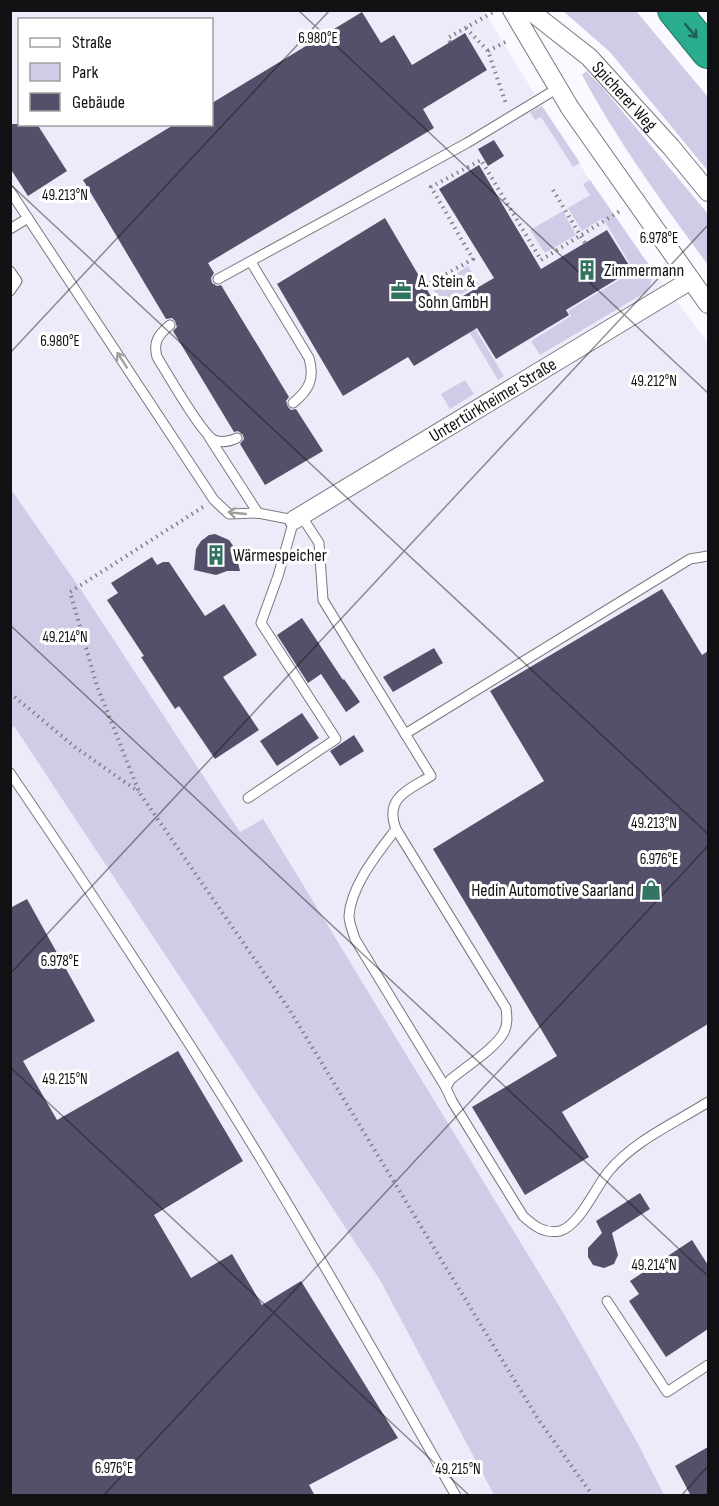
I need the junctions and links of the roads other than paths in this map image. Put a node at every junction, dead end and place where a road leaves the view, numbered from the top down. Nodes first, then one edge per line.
1 (512, 10) edge
2 (529, 10) edge
3 (674, 10) edge
4 (708, 52) edge
5 (558, 88) junction
6 (10, 191) edge
7 (708, 192) edge
8 (28, 218) junction
9 (10, 229) edge
10 (251, 262) junction
11 (10, 271) edge
12 (218, 279) dead end
13 (691, 280) junction
14 (10, 291) edge
15 (708, 304) edge
16 (170, 325) dead end
17 (293, 403) dead end
18 (208, 435) junction
19 (237, 438) dead end
20 (258, 513) junction
21 (298, 519) junction
22 (708, 556) edge
23 (405, 734) junction
24 (10, 773) edge
25 (248, 798) dead end
26 (396, 829) junction
27 (446, 1088) junction
28 (708, 1102) edge
29 (607, 1301) dead end
30 (708, 1365) edge
31 (456, 1496) edge

1 - 5 street
2 - 7 street, Spicherer Weg
3 -> 4 highway
5 - 10 lane
5 - 13 street
6 - 8 lane
8 - 9 lane
20 -> 8 lane
10 - 12 lane
10 - 17 lane
11 - 14 lane
13 - 15 street
13 - 21 street, Untertürkheimer Straße
16 - 18 lane
18 - 19 lane
18 - 20 lane
20 - 21 lane
21 - 23 lane
21 - 25 lane
22 - 23 lane
23 - 26 lane
24 - 31 lane
26 - 27 lane
26 - 27 lane
27 - 28 lane
29 - 30 lane

